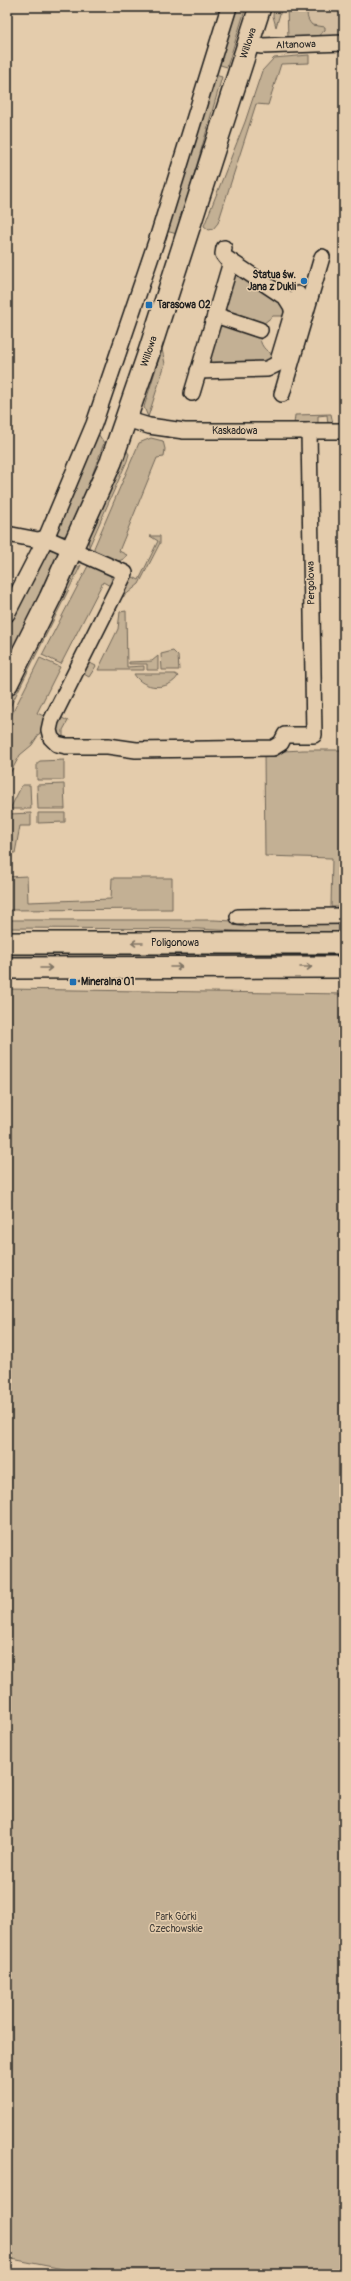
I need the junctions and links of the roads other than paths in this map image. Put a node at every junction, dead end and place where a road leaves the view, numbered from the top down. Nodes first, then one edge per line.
1 (229, 7) edge
2 (260, 7) edge
3 (344, 43) edge
4 (248, 44) junction
5 (224, 248) dead end
6 (322, 257) dead end
7 (231, 262) junction
8 (268, 285) junction
9 (304, 296) junction
10 (293, 313) junction
11 (215, 315) junction
12 (260, 330) dead end
13 (198, 371) junction
14 (192, 393) dead end
15 (282, 394) dead end
16 (126, 419) junction
17 (309, 431) junction
18 (344, 431) edge
19 (7, 534) edge
20 (46, 538) junction
21 (73, 550) junction
22 (7, 614) edge
23 (7, 684) edge
24 (344, 916) edge
25 (238, 917) dead end
26 (7, 943) edge
27 (344, 943) edge
28 (344, 967) edge
29 (7, 968) edge

1 - 20 street
2 - 4 street, Willowa
3 - 4 street, Altanowa
4 - 16 street, Willowa
5 - 7 street
6 - 9 street
7 - 8 street
7 - 11 street
8 - 9 street
8 - 10 street
9 - 10 street
9 - 15 street
10 - 13 street
11 - 12 street
11 - 13 street
13 - 14 street
16 - 17 street, Kaskadowa
16 - 21 street, Willowa
17 - 18 street, Kaskadowa
17 - 21 street, Pergolowa
19 - 20 street
20 - 21 street
20 - 22 street
21 - 23 street, Willowa
24 - 25 street
27 -> 26 street, Poligonowa
29 -> 28 street

